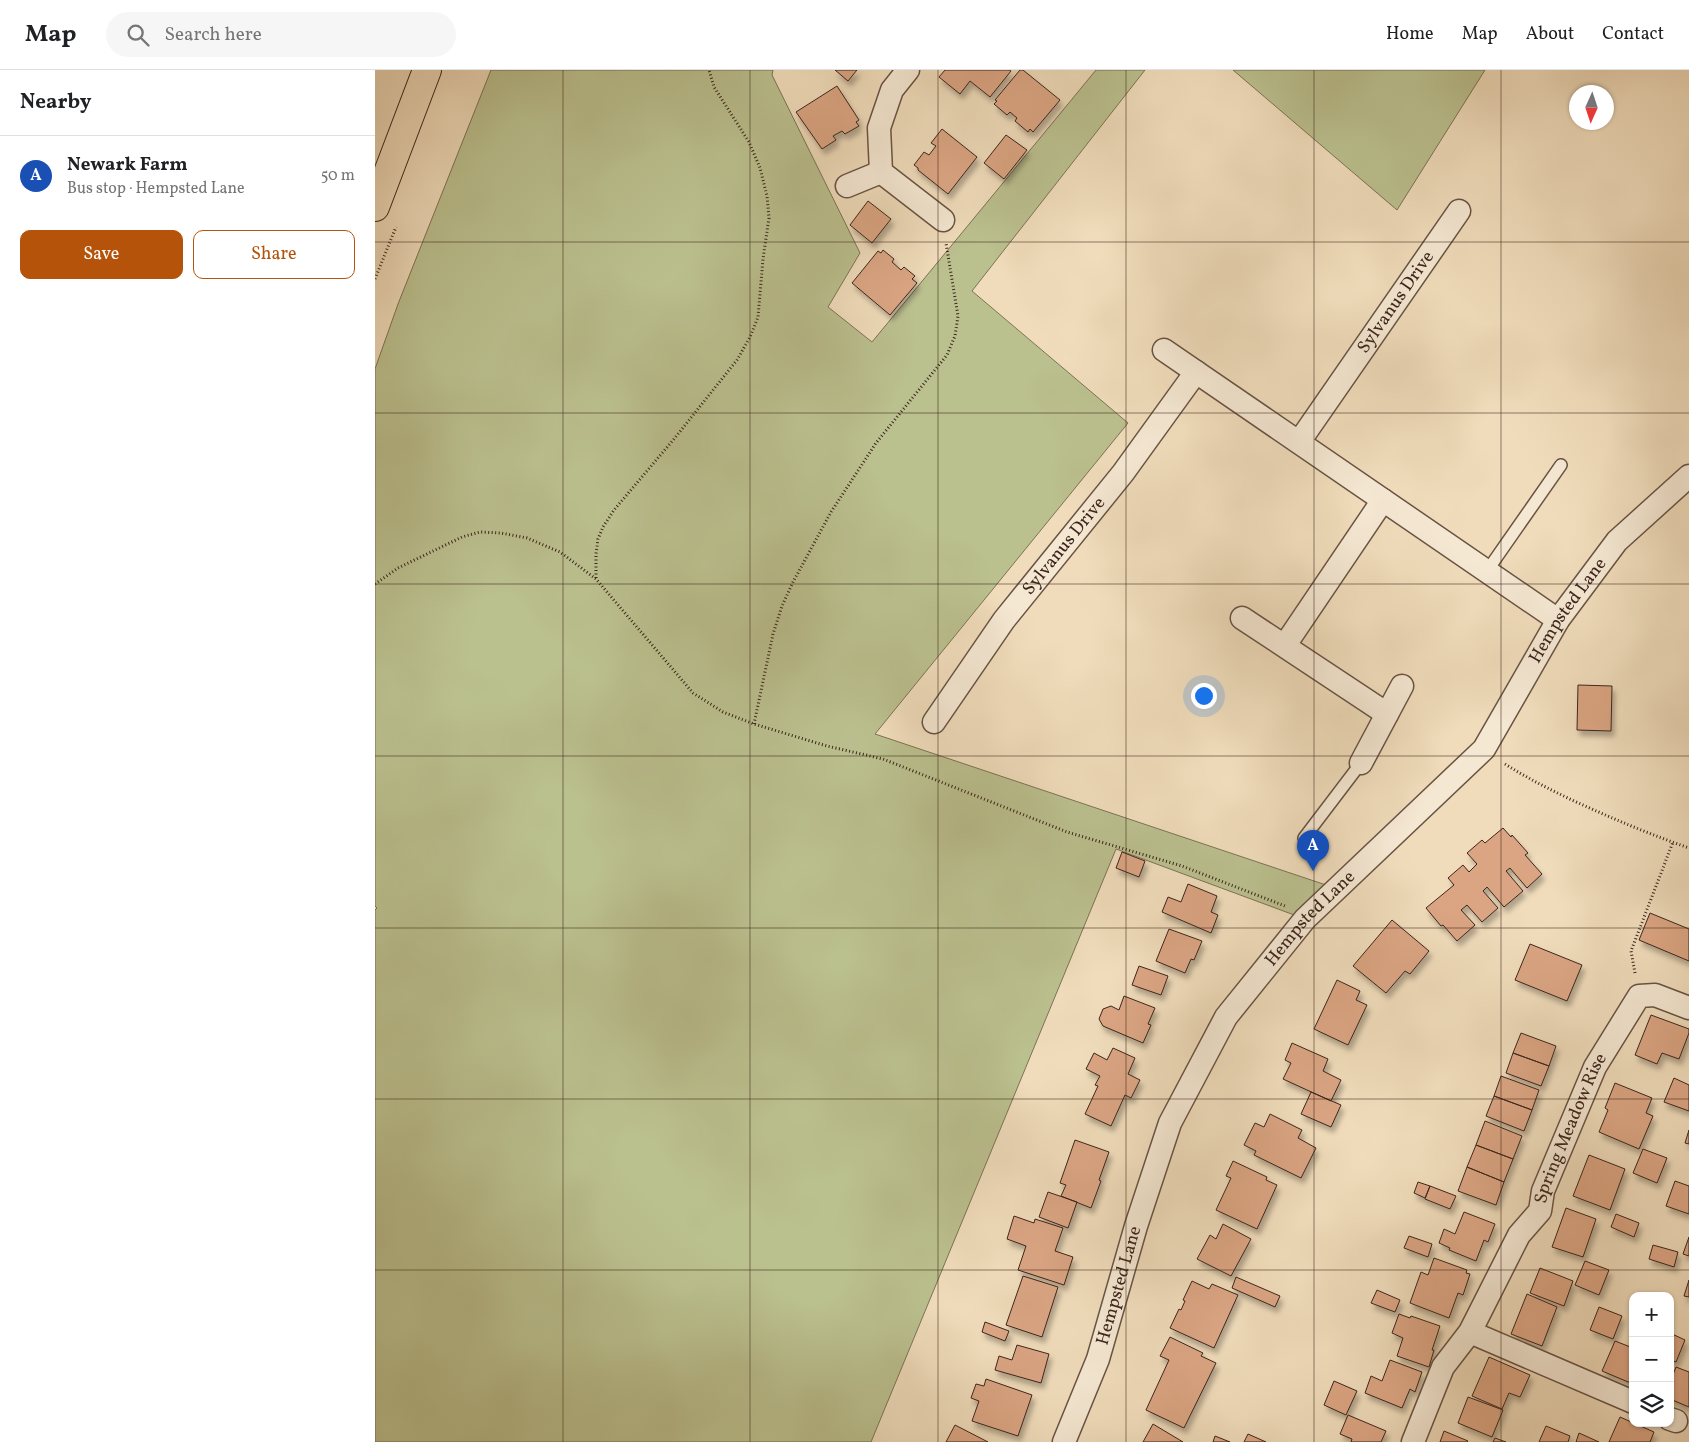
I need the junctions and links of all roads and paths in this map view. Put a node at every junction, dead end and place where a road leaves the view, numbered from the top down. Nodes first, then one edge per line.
1 (427, 70) edge
2 (709, 70) edge
3 (908, 70) edge
4 (881, 172) junction
5 (847, 186) dead end
6 (375, 207) edge
7 (1459, 211) dead end
8 (943, 220) joint
9 (1164, 350) dead end
10 (1196, 372) junction
11 (1299, 442) junction
12 (1561, 465) dead end
13 (1689, 476) edge
14 (1383, 500) junction
15 (1487, 572) junction
16 (596, 579) junction
17 (375, 584) edge
18 (1242, 618) dead end
19 (1557, 620) junction
20 (1285, 645) junction
21 (1402, 686) dead end
22 (1387, 714) junction
23 (934, 722) dead end
24 (754, 724) junction
25 (1361, 763) joint
26 (1527, 778) dead end
27 (1305, 838) dead end
28 (1673, 842) junction
29 (1689, 848) edge
30 (1309, 916) junction
31 (1639, 996) junction
32 (1689, 1008) edge
33 (1470, 1332) junction
34 (1629, 1400) edge
35 (1064, 1442) edge
36 (1413, 1442) edge

1 - 6 main road
2 - 16 path
3 - 4 street
4 - 5 street
4 - 8 street
7 - 11 street, Sylvanus Drive
8 - 24 path
9 - 10 street
10 - 11 street
10 - 23 street, Sylvanus Drive
11 - 14 street
12 - 15 lane
13 - 19 street, Hempsted Lane
14 - 15 street
14 - 20 street
15 - 19 street
16 - 17 path
16 - 24 path
18 - 20 street
19 - 30 street, Hempsted Lane
20 - 22 street
21 - 22 street
22 - 25 street
24 - 30 path
25 - 27 lane
26 - 28 path
28 - 29 path
28 - 31 path
30 - 35 street, Hempsted Lane
31 - 32 street
31 - 33 street, Spring Meadow Rise
33 - 34 street
33 - 36 street, Spring Meadow Rise

